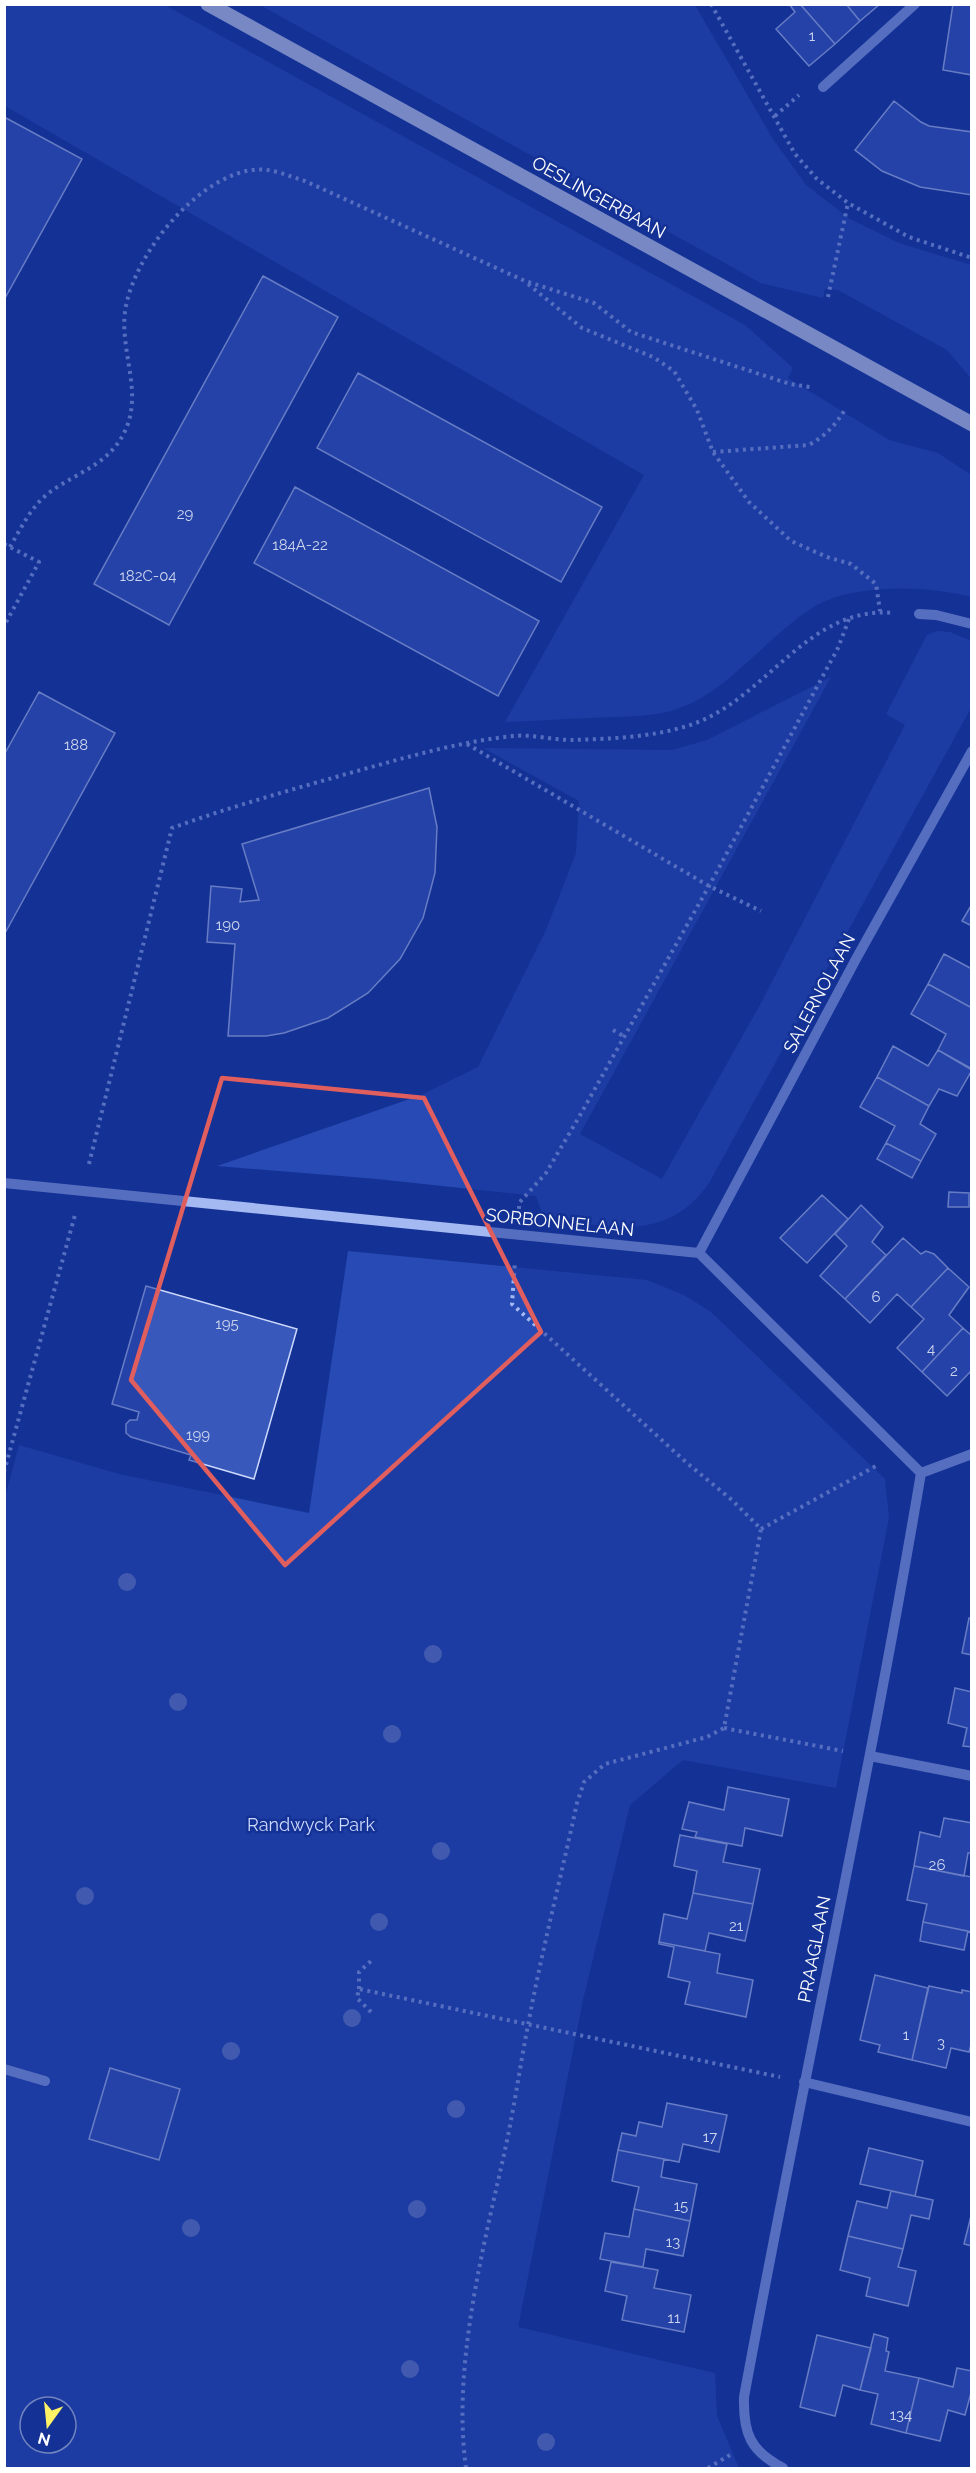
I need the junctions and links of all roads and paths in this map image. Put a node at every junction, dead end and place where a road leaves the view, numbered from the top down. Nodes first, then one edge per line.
1 (208, 4) edge
2 (711, 4) edge
3 (915, 4) edge
4 (823, 87) dead end
5 (848, 203) junction
6 (972, 258) edge
7 (525, 281) junction
8 (828, 297) dead end
9 (810, 387) dead end
10 (846, 408) dead end
11 (972, 424) edge
12 (712, 452) junction
13 (4, 544) edge
14 (10, 547) junction
15 (880, 611) junction
16 (919, 614) joint
17 (849, 619) junction
18 (972, 624) edge
19 (4, 626) edge
20 (466, 743) junction
21 (972, 751) edge
22 (709, 886) junction
23 (761, 911) dead end
24 (613, 1030) dead end
25 (625, 1037) junction
26 (4, 1183) edge
27 (82, 1191) junction
28 (516, 1234) junction
29 (699, 1253) junction
30 (901, 1452) junction
31 (972, 1454) edge
32 (4, 1472) edge
33 (921, 1473) junction
34 (761, 1529) junction
35 (724, 1728) junction
36 (870, 1756) junction
37 (972, 1776) edge
38 (372, 1960) dead end
39 (359, 1989) junction
40 (371, 2012) dead end
41 (528, 2023) junction
42 (4, 2069) edge
43 (45, 2081) dead end
44 (804, 2082) junction
45 (972, 2122) edge
46 (466, 2469) edge
47 (783, 2469) edge

1 - 11 main road, OESLINGERBAAN
2 - 5 path
3 - 4 street
5 - 6 path
5 - 8 path
7 - 9 path
7 - 12 path
7 - 14 path
10 - 12 path
12 - 15 path
13 - 14 path
14 - 19 path
15 - 16 path
15 - 17 path
16 - 18 street
17 - 20 path
17 - 22 path
20 - 22 path
20 - 27 path
21 - 29 street, SALERNOLAAN
22 - 23 path
22 - 25 path
24 - 25 path
25 - 28 path
26 - 27 street, SORBONNELAAN
27 - 28 street, SORBONNELAAN
27 - 32 path
28 - 29 street, SORBONNELAAN
28 - 34 path
29 - 30 street
30 - 33 street
30 - 34 path
31 - 33 street
33 - 36 street, PRAAGLAAN
34 - 35 path
35 - 36 path
35 - 41 path
36 - 37 street
36 - 44 street, PRAAGLAAN
38 - 39 path
39 - 40 path
39 - 41 path
41 - 44 path
41 - 46 path
42 - 43 street
44 - 45 street
44 - 47 street, PRAAGLAAN

